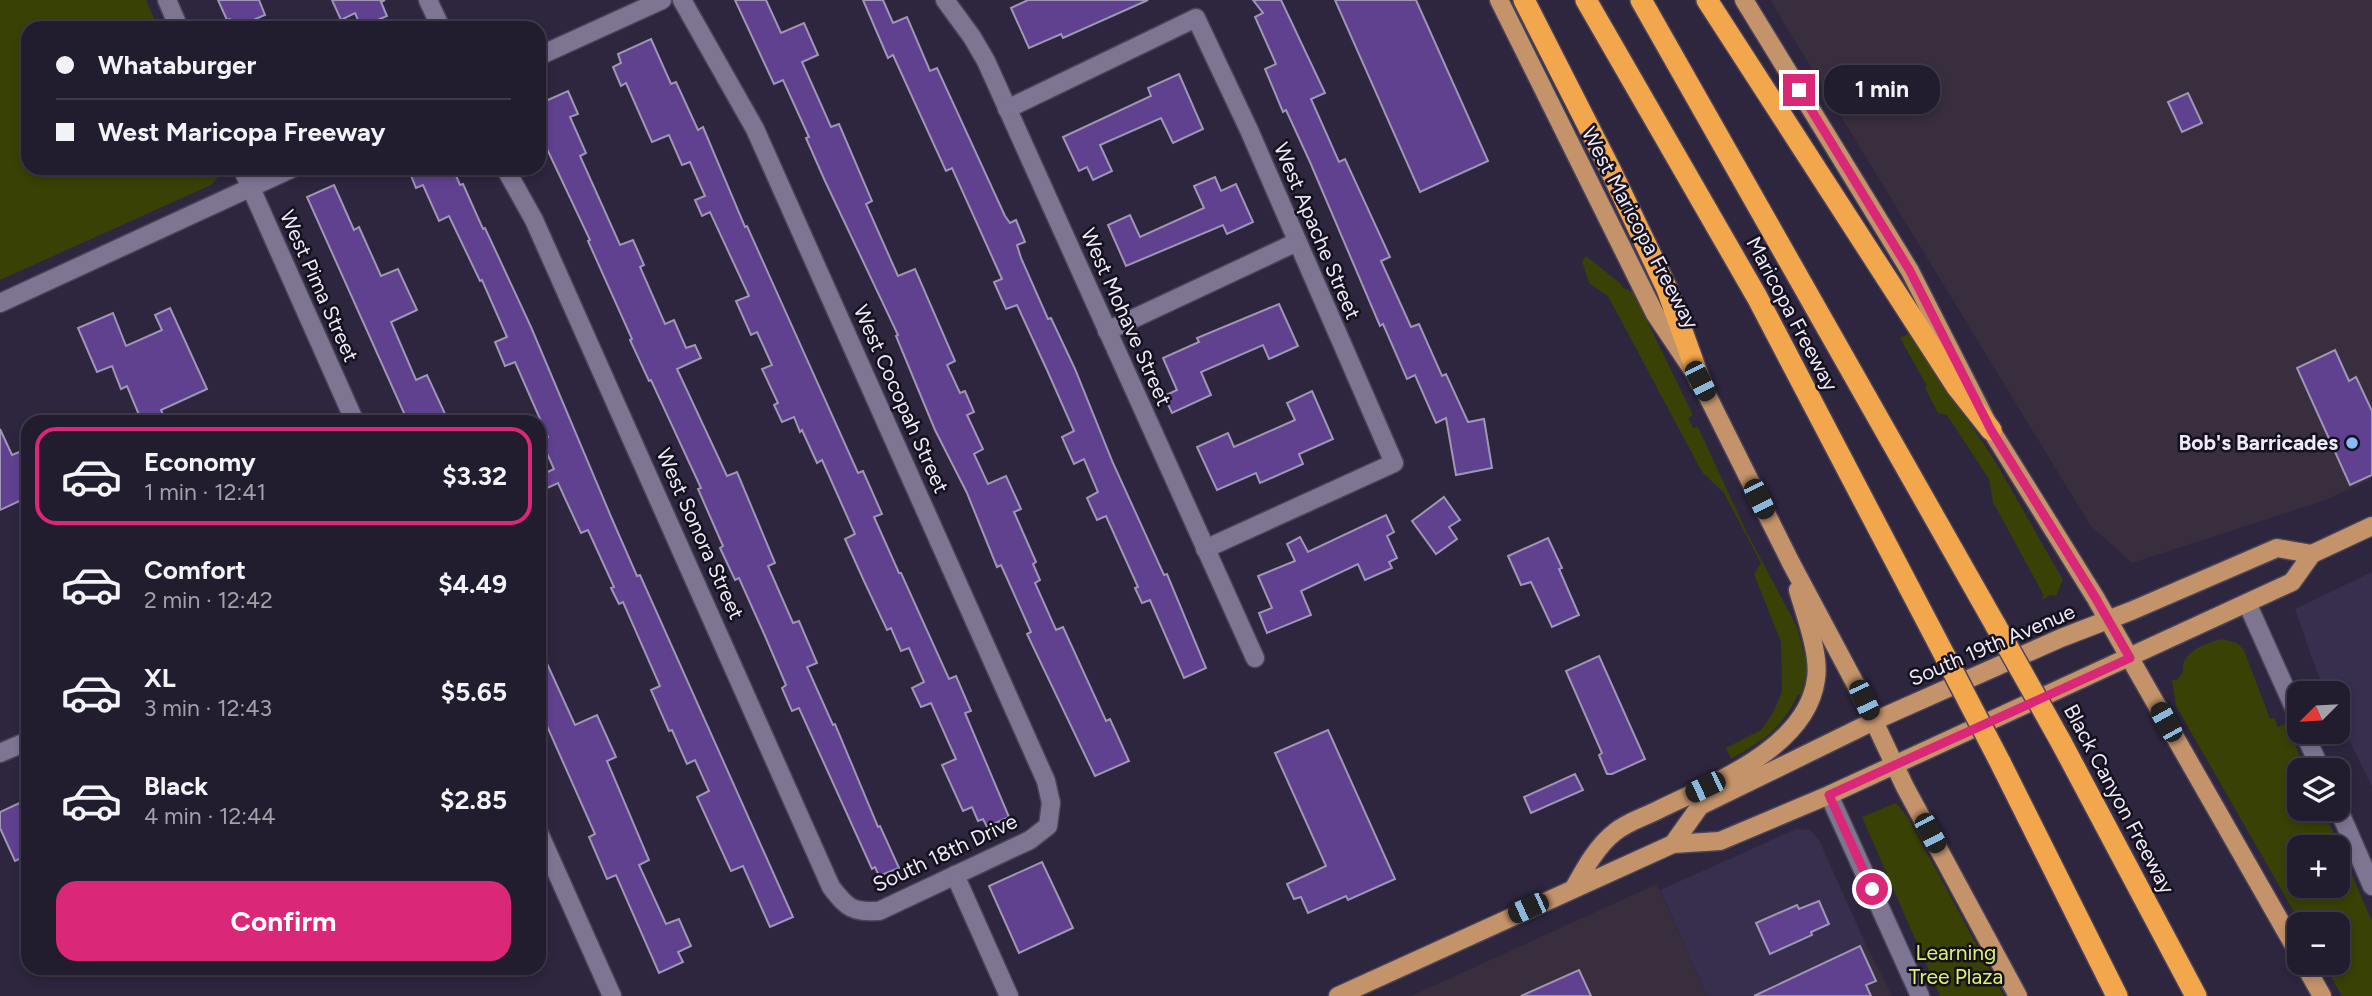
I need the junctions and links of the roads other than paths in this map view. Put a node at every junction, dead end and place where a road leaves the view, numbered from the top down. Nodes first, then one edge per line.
1 (167, 0) edge
2 (428, 0) edge
3 (662, 0) edge
4 (682, 0) edge
5 (945, 0) edge
6 (1499, 0) edge
7 (1524, 0) edge
8 (1586, 0) edge
9 (1641, 0) edge
10 (1707, 0) edge
11 (1744, 0) edge
12 (177, 21) edge
13 (438, 21) edge
14 (546, 53) edge
15 (1007, 109) junction
16 (245, 175) edge
17 (278, 175) edge
18 (509, 175) edge
19 (251, 188) junction
20 (1297, 242) junction
21 (0, 303) edge
22 (1107, 331) junction
23 (1700, 381) junction
24 (352, 415) edge
25 (1991, 430) junction
26 (2372, 526) edge
27 (1205, 549) junction
28 (2312, 554) junction
29 (1791, 563) junction
30 (2247, 603) junction
31 (2109, 620) junction
32 (1996, 626) joint
33 (1255, 658) dead end
34 (2130, 658) junction
35 (2287, 692) edge
36 (1874, 721) junction
37 (21, 744) edge
38 (0, 753) edge
39 (1895, 764) junction
40 (1829, 795) junction
41 (2344, 821) edge
42 (1048, 826) joint
43 (1673, 844) junction
44 (546, 849) edge
45 (954, 875) junction
46 (2372, 886) edge
47 (1574, 888) junction
48 (858, 912) joint
49 (2287, 933) edge
50 (2310, 975) edge
51 (612, 996) edge
52 (1009, 996) edge
53 (1338, 996) edge
54 (1920, 996) edge
55 (2018, 996) edge
56 (2118, 996) edge
57 (2196, 996) edge
58 (2322, 996) edge

1 - 12 street
2 - 13 street
3 - 14 street
4 - 42 street, West Cocopah Street
5 - 15 street, West Mohave Street
6 - 23 main road, West Maricopa Freeway
7 - 23 highway
8 - 56 highway, Maricopa Freeway, bridge
9 - 32 highway, Maricopa Freeway
10 - 25 highway
11 - 25 main road
15 - 20 street, West Apache Street
15 - 22 street, West Mohave Street
16 - 19 street, West Pima Street
17 - 19 street
18 - 48 street, West Sonora Street
19 - 21 street
19 - 24 street, West Pima Street
20 - 22 street
20 - 27 street, West Apache Street
22 - 27 street, West Mohave Street
23 - 29 main road, West Maricopa Freeway
25 - 31 main road
26 - 28 main road
27 - 33 street, West Mohave Street
28 - 30 main road
28 - 31 main road, South 19th Avenue
29 - 36 main road, West Maricopa Freeway
29 - 47 main road
30 - 34 main road
30 - 35 street
31 - 34 main road
31 - 36 main road, South 19th Avenue
32 - 57 highway, Black Canyon Freeway, bridge
34 - 39 main road
34 - 49 main road
36 - 39 main road, West Maricopa Freeway
36 - 43 main road, South 19th Avenue
37 - 38 street
39 - 40 main road
39 - 55 main road, West Maricopa Freeway
40 - 43 main road
40 - 54 street
41 - 46 street
42 - 45 street, South 18th Drive
43 - 47 main road
44 - 51 street
45 - 48 street, South 18th Drive
45 - 52 street
47 - 53 main road
50 - 58 main road

